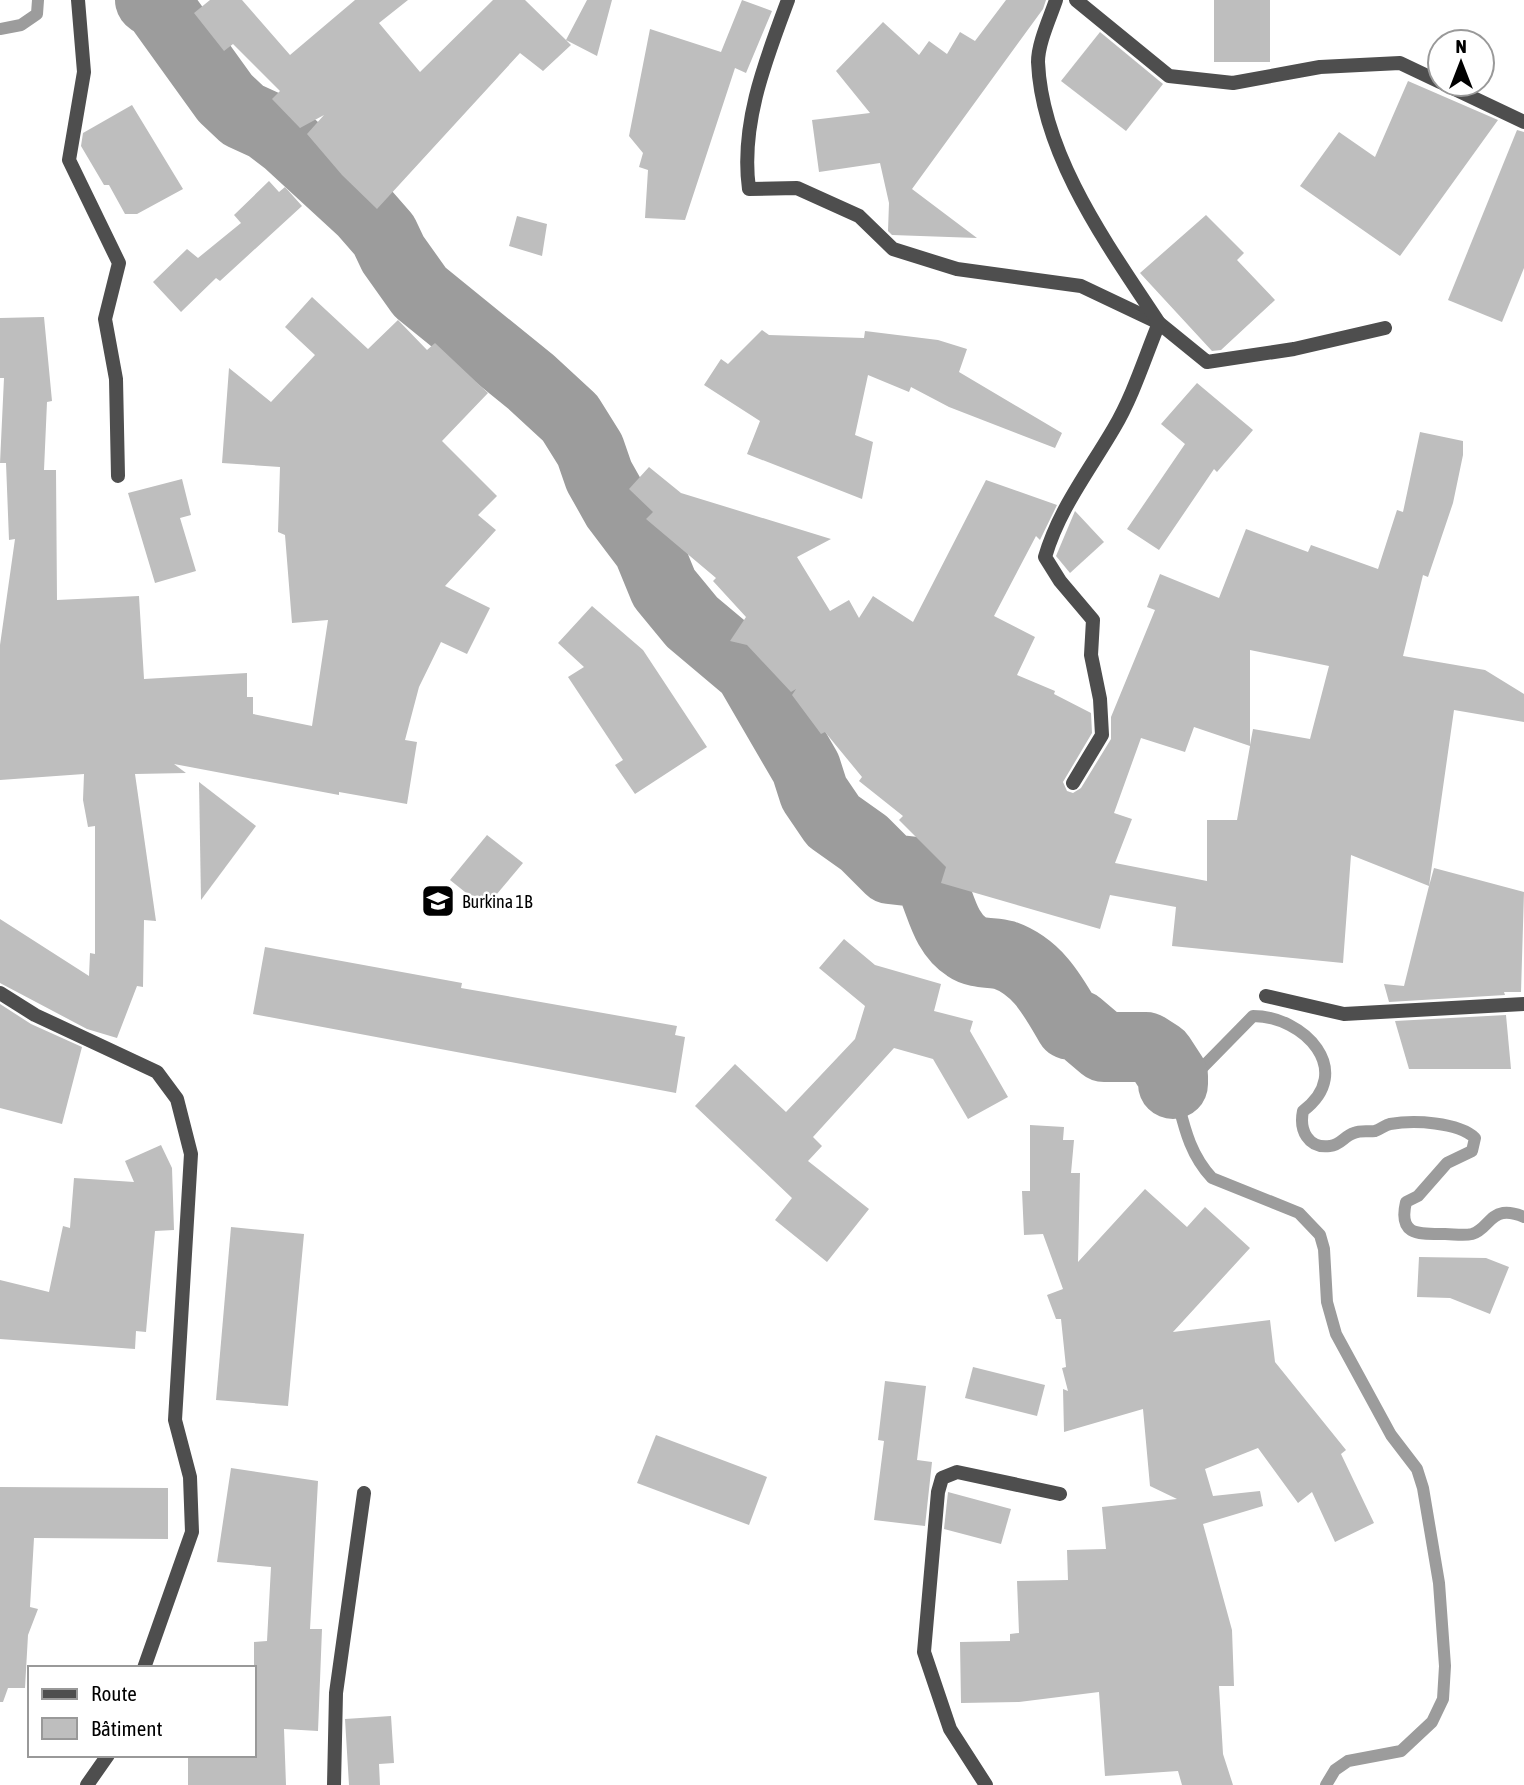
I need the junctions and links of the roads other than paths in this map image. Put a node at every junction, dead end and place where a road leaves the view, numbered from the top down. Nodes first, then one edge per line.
1 (78, 0) edge
2 (788, 0) edge
3 (1056, 0) edge
4 (1076, 0) edge
5 (1426, 75) edge
6 (1474, 98) edge
7 (1524, 122) edge
8 (1159, 323) junction
9 (1385, 328) dead end
10 (118, 476) dead end
11 (1073, 783) dead end
12 (0, 993) edge
13 (1266, 996) dead end
14 (1524, 1004) edge
15 (364, 1493) dead end
16 (1060, 1494) dead end
17 (145, 1666) edge
18 (107, 1757) edge
19 (87, 1785) edge
20 (334, 1785) edge
21 (986, 1785) edge

1 - 10 street
2 - 8 street
3 - 8 street
4 - 5 street
6 - 7 street
8 - 9 street
8 - 11 street
12 - 17 street
13 - 14 street
15 - 20 street
16 - 21 street
18 - 19 street

